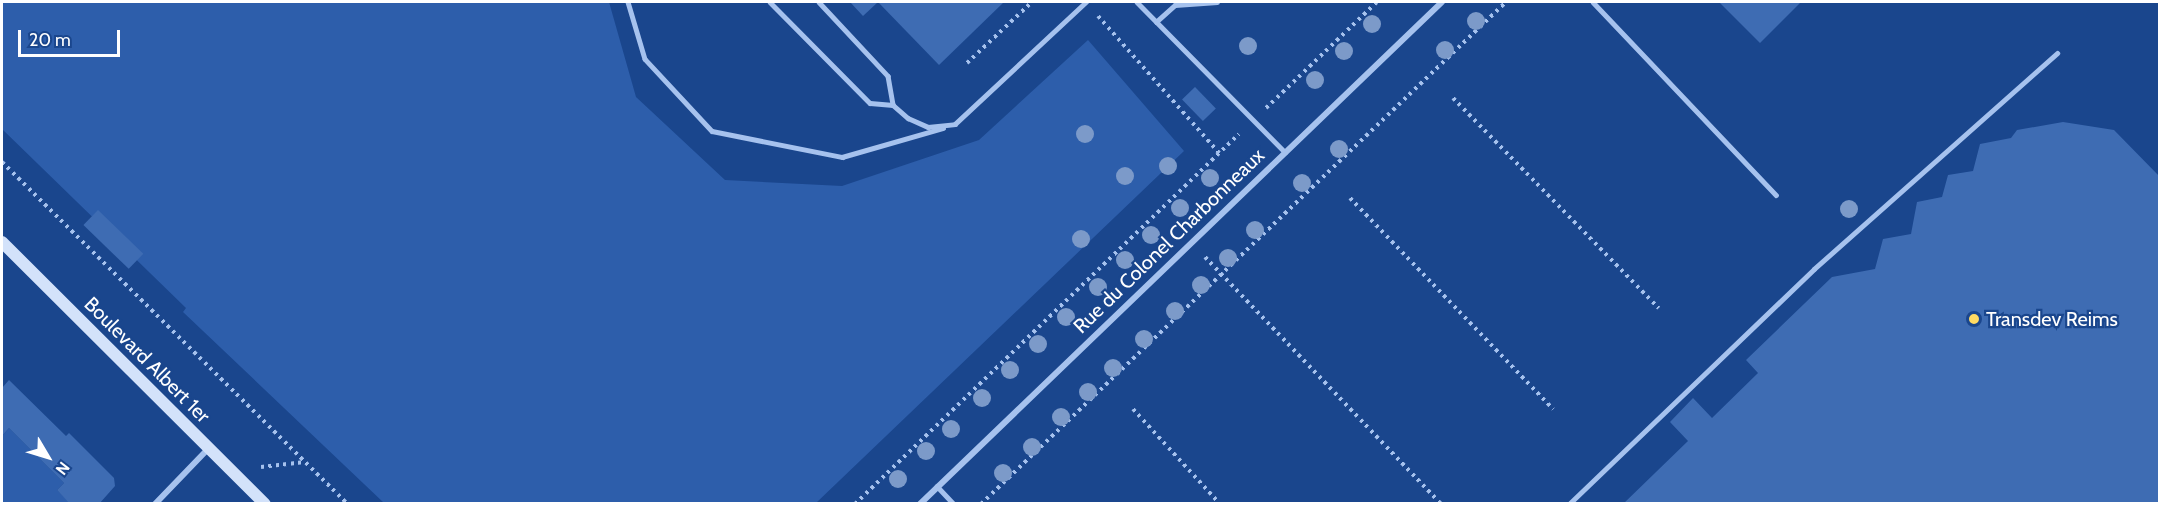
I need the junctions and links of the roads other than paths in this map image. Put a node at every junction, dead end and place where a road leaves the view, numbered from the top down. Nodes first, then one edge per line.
1 (628, 2) edge
2 (770, 2) edge
3 (819, 2) edge
4 (1086, 2) edge
5 (1137, 2) edge
6 (1217, 2) edge
7 (1442, 2) edge
8 (1593, 2) edge
9 (1156, 22) junction
10 (2057, 53) dead end
11 (893, 105) junction
12 (955, 124) junction
13 (1286, 152) junction
14 (1776, 195) dead end
15 (2, 242) edge
16 (208, 449) junction
17 (937, 486) junction
18 (155, 504) edge
19 (265, 504) edge
20 (920, 504) edge
21 (954, 504) edge
22 (1569, 504) edge

1 - 12 lane
2 - 11 lane
3 - 11 lane
4 - 12 lane
5 - 9 lane
6 - 9 lane
7 - 13 street, Rue du Colonel Charbonneaux
8 - 14 lane
9 - 13 lane
10 - 22 lane
11 - 12 lane
13 - 17 street, Rue du Colonel Charbonneaux
15 - 16 main road, Boulevard Albert 1er
16 - 18 street
16 - 19 main road, Boulevard Albert 1er
17 - 20 street, Rue du Colonel Charbonneaux
17 - 21 lane

